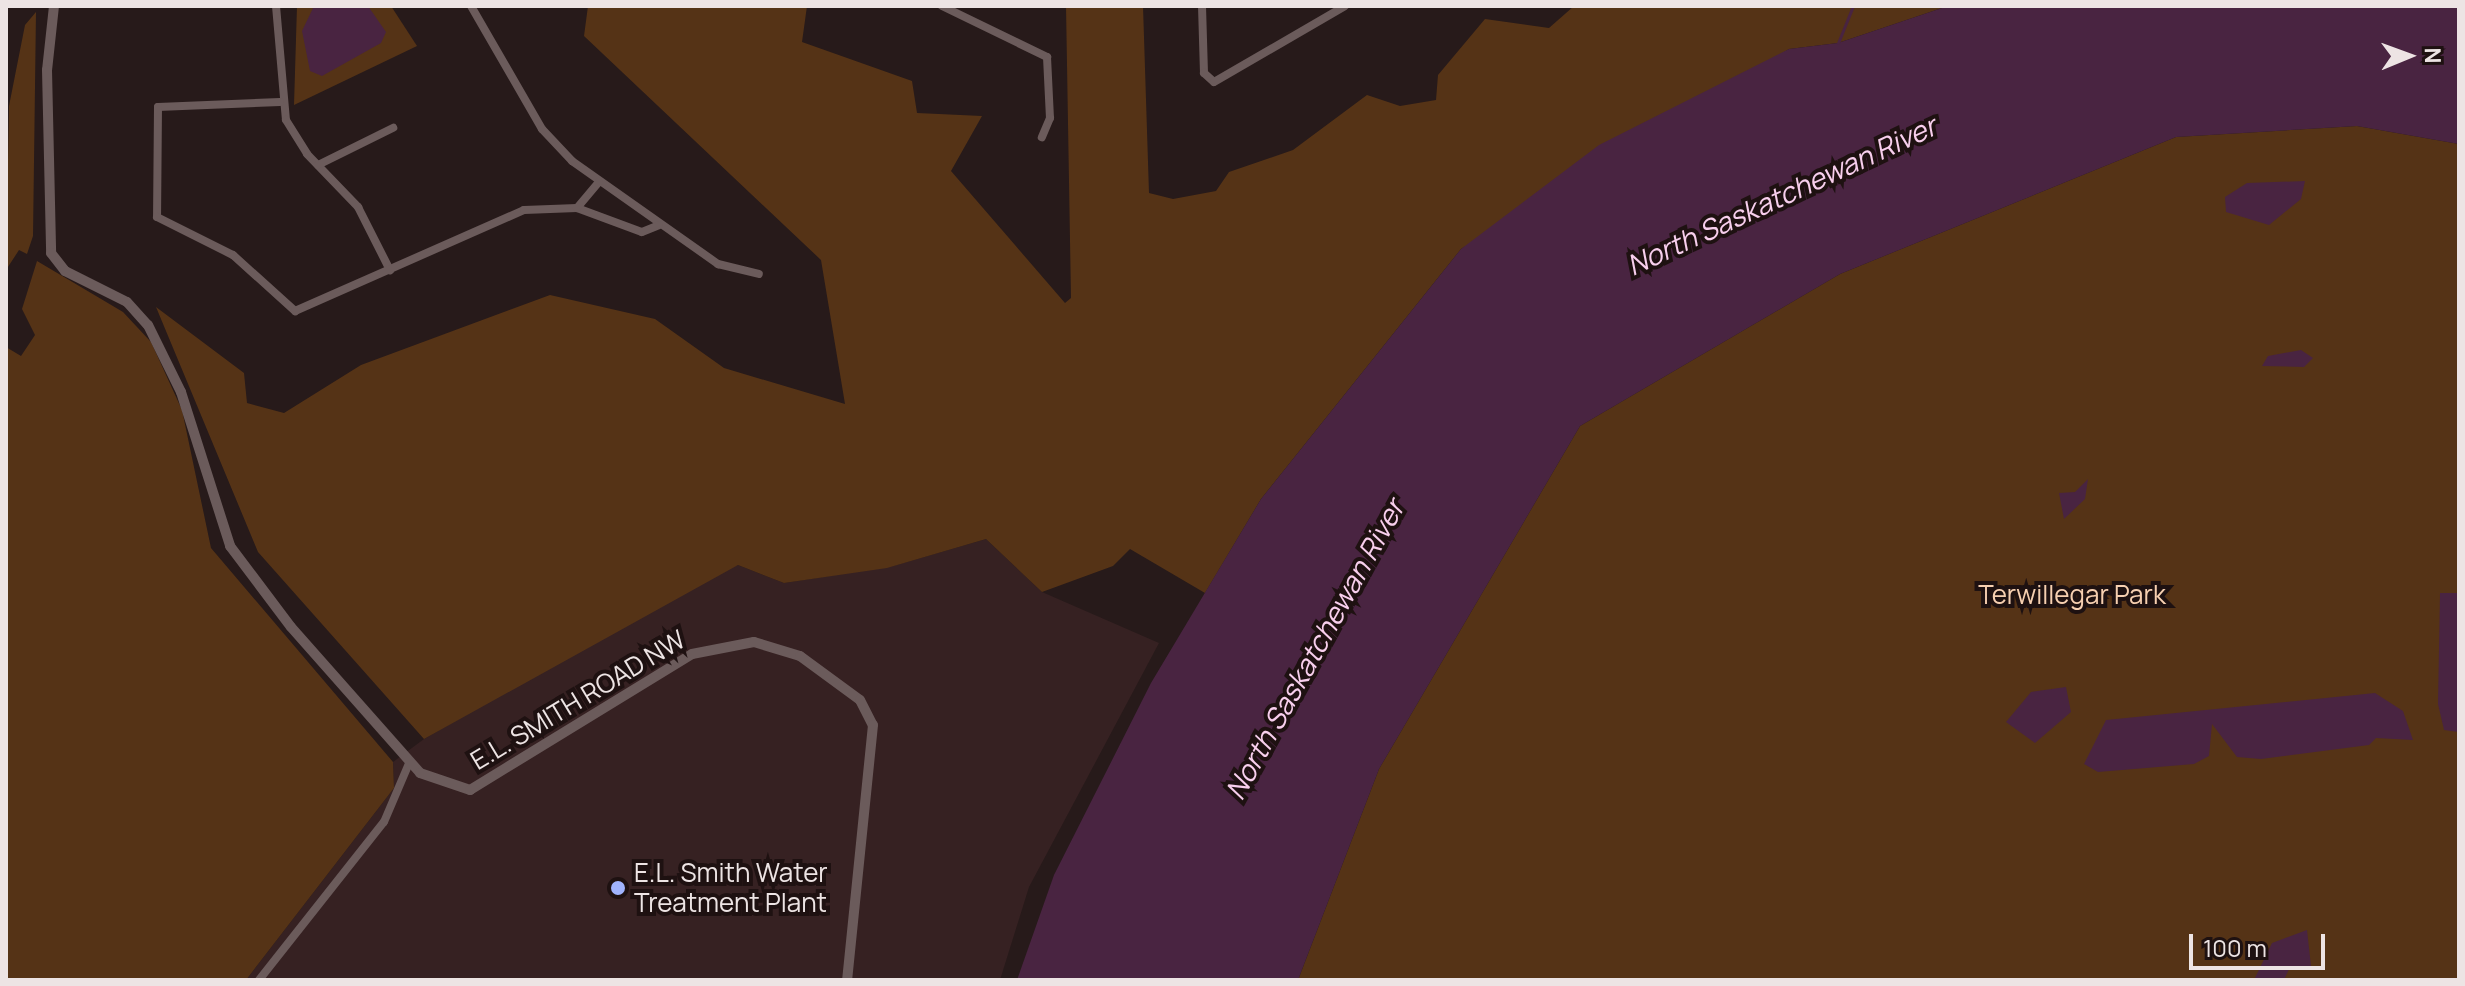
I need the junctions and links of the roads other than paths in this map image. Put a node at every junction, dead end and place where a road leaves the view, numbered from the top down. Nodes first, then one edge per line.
1 (54, 6) edge
2 (276, 6) edge
3 (471, 6) edge
4 (942, 6) edge
5 (1202, 6) edge
6 (1339, 8) edge
7 (280, 102) junction
8 (393, 128) dead end
9 (1042, 137) dead end
10 (318, 165) junction
11 (599, 182) junction
12 (577, 208) junction
13 (659, 225) junction
14 (390, 270) junction
15 (759, 274) dead end
16 (410, 761) junction
17 (259, 980) edge
18 (847, 980) edge

1 - 16 street, E.L. SMITH ROAD NW
2 - 7 street
3 - 11 street
4 - 9 street
5 - 6 street
7 - 10 street
7 - 14 street
8 - 10 street
10 - 14 street
11 - 12 street
11 - 13 street
12 - 13 street
12 - 14 street
13 - 15 street
16 - 17 street
16 - 18 street, E.L. SMITH ROAD NW

